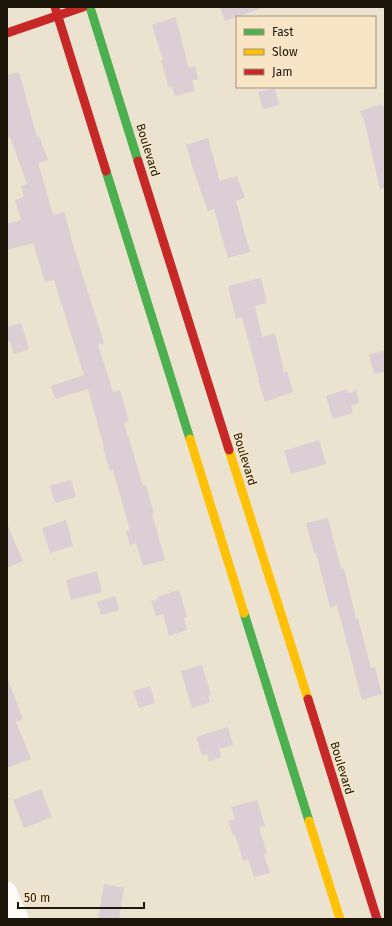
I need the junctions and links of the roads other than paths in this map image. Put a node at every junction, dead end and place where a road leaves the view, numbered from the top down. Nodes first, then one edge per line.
1 (83, 7) edge
2 (90, 7) edge
3 (56, 12) edge
4 (7, 33) edge
5 (7, 891) edge
6 (19, 919) edge
7 (340, 919) edge
8 (377, 919) edge

1 - 3 main road
2 - 8 main road, Boulevard
3 - 4 main road
3 - 7 main road
5 - 6 street

